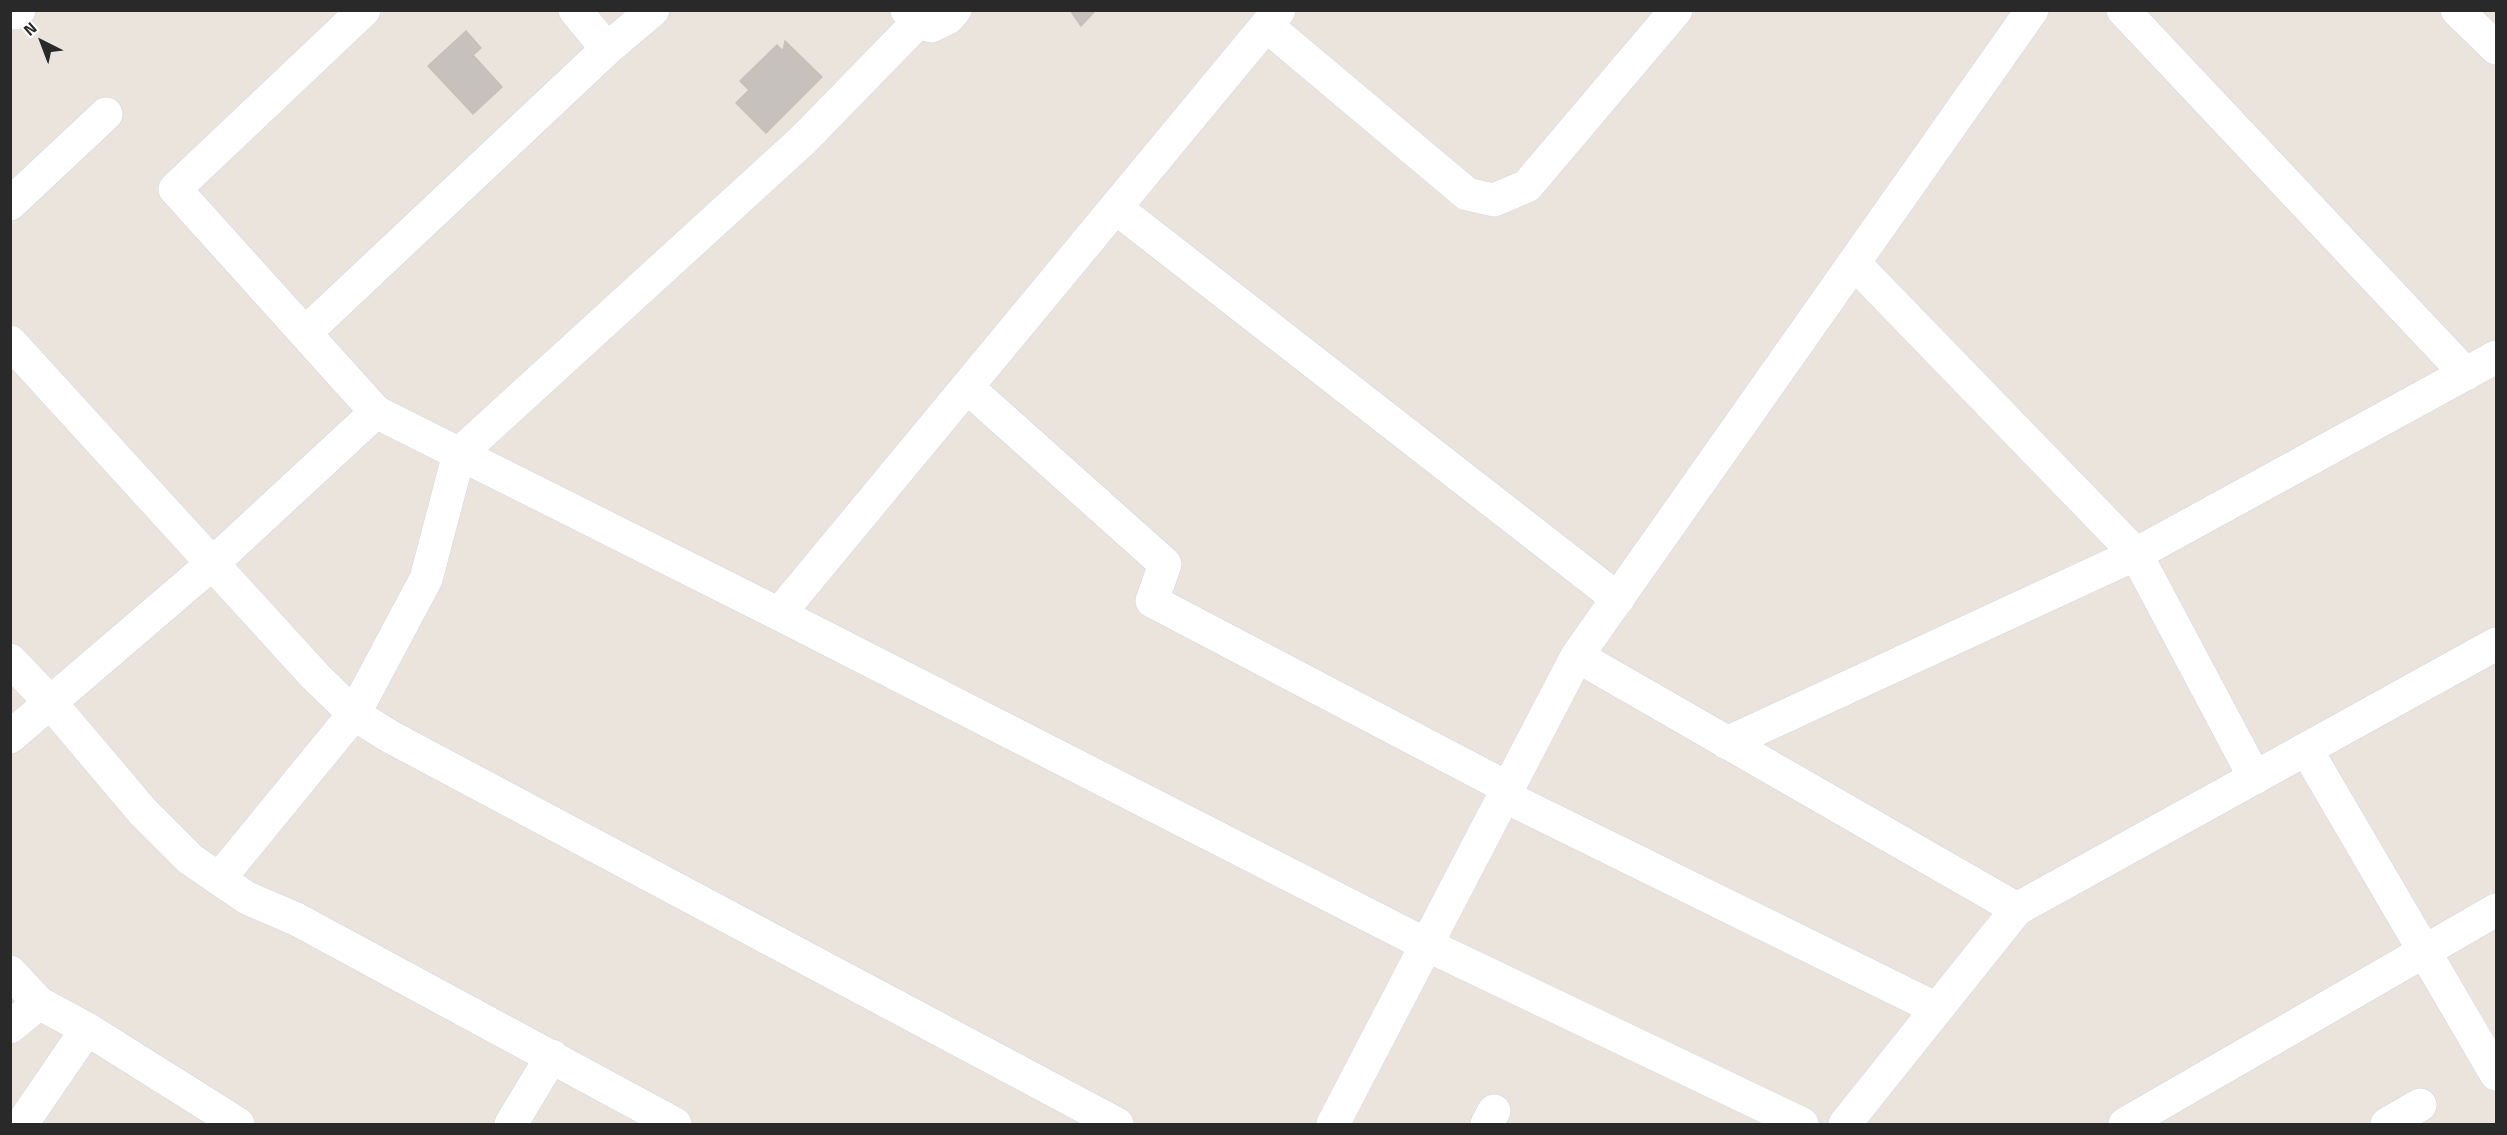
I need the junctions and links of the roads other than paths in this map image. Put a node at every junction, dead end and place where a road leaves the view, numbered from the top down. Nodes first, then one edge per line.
1 (364, 10) edge
2 (575, 10) edge
3 (653, 10) edge
4 (955, 10) edge
5 (1676, 10) edge
6 (2032, 10) edge
7 (2123, 10) edge
8 (2457, 10) edge
9 (913, 16) edge
10 (1273, 18) edge
11 (2496, 48) edge
12 (607, 49) junction
13 (106, 114) dead end
14 (10, 204) edge
15 (1116, 207) junction
16 (1854, 263) junction
17 (305, 333) junction
18 (10, 342) edge
19 (2496, 357) edge
20 (2466, 374) junction
21 (966, 387) junction
22 (376, 412) junction
23 (459, 454) junction
24 (2136, 554) junction
25 (213, 563) junction
26 (1618, 599) junction
27 (779, 614) junction
28 (2496, 644) edge
29 (1577, 656) junction
30 (10, 660) edge
31 (50, 702) junction
32 (354, 714) junction
33 (10, 737) edge
34 (1727, 743) junction
35 (2306, 749) junction
36 (2255, 778) junction
37 (1506, 792) junction
38 (219, 879) junction
39 (2017, 909) junction
40 (2496, 910) edge
41 (1427, 945) junction
42 (2425, 951) junction
43 (10, 972) edge
44 (39, 1004) junction
45 (1937, 1009) junction
46 (10, 1027) edge
47 (87, 1029) junction
48 (552, 1056) junction
49 (2496, 1074) edge
50 (2420, 1105) dead end
51 (22, 1125) edge
52 (238, 1125) edge
53 (511, 1125) edge
54 (675, 1125) edge
55 (1117, 1125) edge
56 (1333, 1125) edge
57 (1802, 1125) edge
58 (1845, 1125) edge
59 (2125, 1125) edge
60 (2387, 1125) edge

1 - 17 street
2 - 12 street
3 - 12 street
4 - 9 street
5 - 10 street
6 - 16 street
7 - 20 street
8 - 11 street
9 - 23 street
10 - 15 street
12 - 17 street
13 - 14 street
15 - 21 street
15 - 26 street
16 - 24 street
16 - 26 street
17 - 22 street
18 - 25 street
19 - 20 street
20 - 24 street
21 - 27 street
21 - 37 street
22 - 23 street
22 - 25 street
23 - 27 street
23 - 32 street
24 - 34 street
24 - 36 street
25 - 31 street
25 - 32 street
26 - 29 street
27 - 41 street
28 - 35 street
29 - 34 street
29 - 37 street
30 - 31 street
31 - 33 street
31 - 38 street
32 - 38 street
32 - 55 street
34 - 39 street
35 - 36 street
35 - 42 street
36 - 39 street
37 - 41 street
37 - 45 street
38 - 48 street
39 - 45 street
40 - 42 street
41 - 56 street
41 - 57 street
42 - 49 street
42 - 59 street
43 - 44 street
44 - 46 street
44 - 47 street
45 - 58 street
47 - 51 street
47 - 52 street
48 - 53 street
48 - 54 street
50 - 60 street

